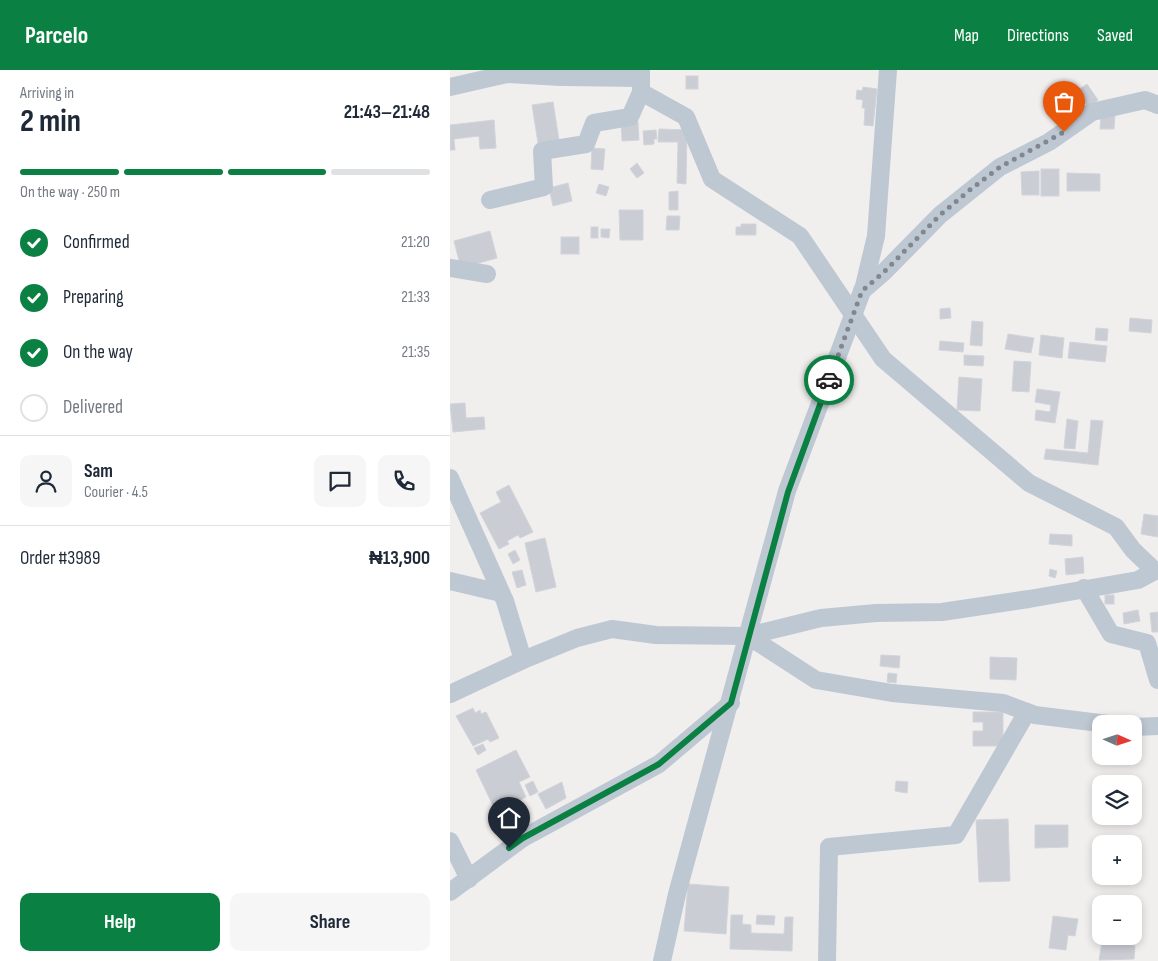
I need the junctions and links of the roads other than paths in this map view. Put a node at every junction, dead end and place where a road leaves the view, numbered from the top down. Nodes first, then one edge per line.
1 (888, 70) edge
2 (641, 80) edge
3 (450, 87) edge
4 (1158, 105) edge
5 (490, 200) dead end
6 (450, 268) edge
7 (487, 274) dead end
8 (862, 291) junction
9 (854, 318) junction
10 (450, 478) edge
11 (1156, 571) edge
12 (450, 581) edge
13 (1084, 588) junction
14 (501, 593) junction
15 (748, 636) junction
16 (523, 660) junction
17 (1158, 680) edge
18 (450, 694) edge
19 (731, 703) junction
20 (1027, 712) junction
21 (1092, 722) edge
22 (1158, 726) edge
23 (1142, 727) edge
24 (450, 841) edge
25 (469, 878) junction
26 (450, 892) edge
27 (662, 961) edge
28 (827, 961) edge

1 - 8 street
2 - 3 street
2 - 5 street
2 - 9 street
4 - 8 street
6 - 7 street
8 - 9 street
9 - 11 street
9 - 15 street
10 - 14 street
11 - 13 street
12 - 14 street
13 - 15 street
13 - 17 street
14 - 16 street
15 - 16 street
15 - 19 street
15 - 20 street
16 - 18 street
19 - 25 street
19 - 27 street
20 - 21 street
20 - 28 street
22 - 23 street
24 - 25 street
25 - 26 street

